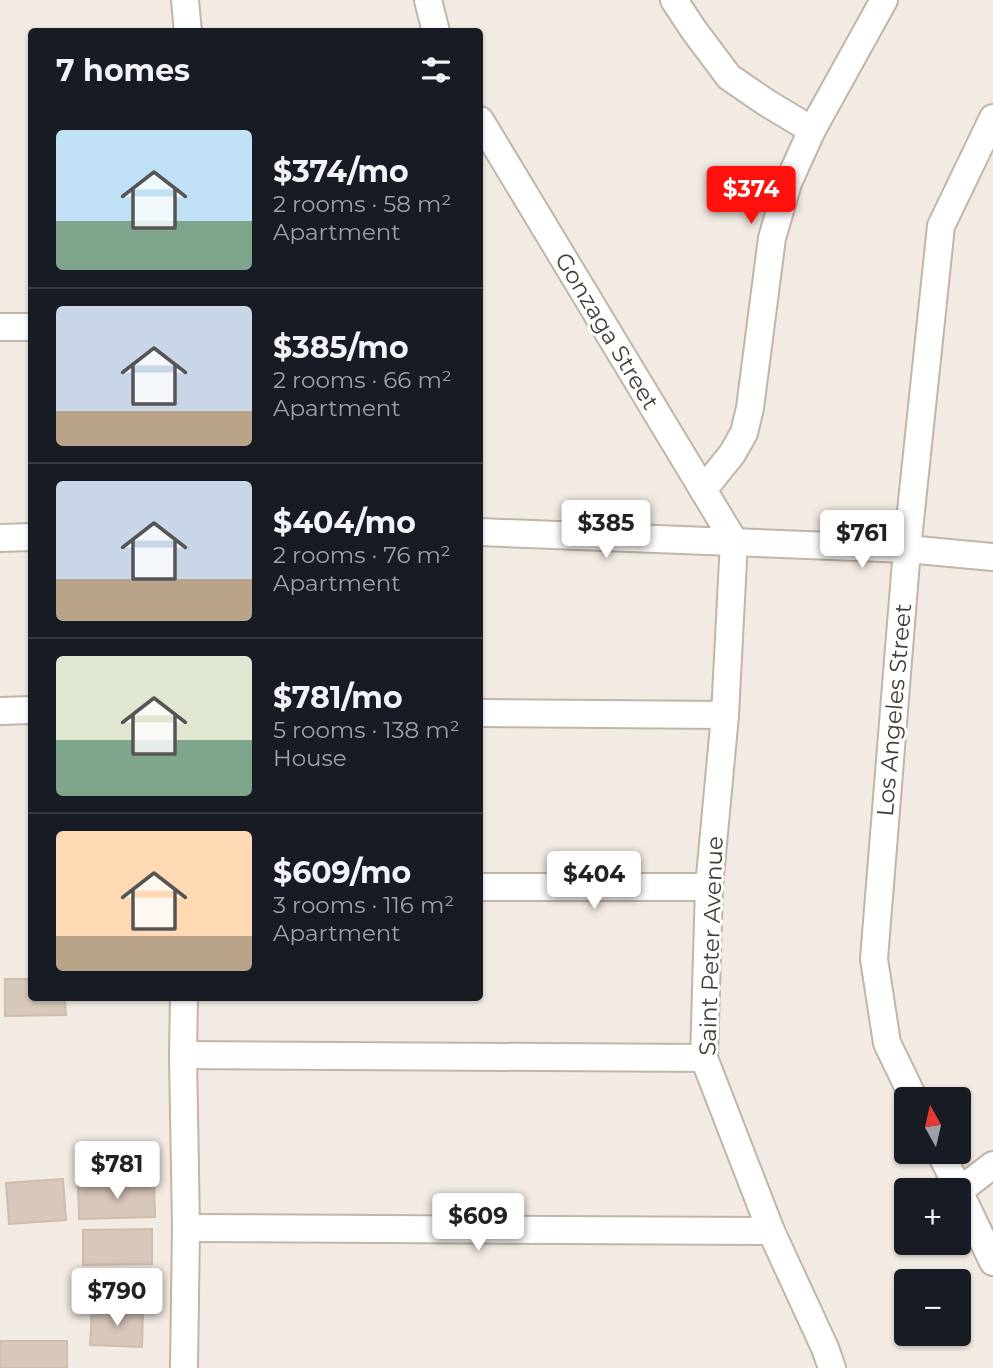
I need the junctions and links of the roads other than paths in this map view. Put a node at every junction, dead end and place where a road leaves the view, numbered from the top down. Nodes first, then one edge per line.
1 (185, 0) edge
2 (428, 0) edge
3 (674, 0) edge
4 (884, 0) edge
5 (188, 28) edge
6 (435, 28) edge
7 (993, 118) edge
8 (483, 125) edge
9 (812, 130) junction
10 (0, 327) edge
11 (28, 327) edge
12 (703, 490) junction
13 (483, 532) edge
14 (28, 537) edge
15 (0, 538) edge
16 (734, 541) junction
17 (907, 549) junction
18 (993, 557) edge
19 (0, 710) edge
20 (28, 710) edge
21 (483, 713) edge
22 (725, 715) junction
23 (483, 887) edge
24 (709, 887) junction
25 (184, 1001) edge
26 (183, 1055) junction
27 (704, 1058) junction
28 (908, 1087) edge
29 (993, 1165) edge
30 (971, 1182) edge
31 (971, 1216) edge
32 (186, 1228) junction
33 (771, 1231) junction
34 (993, 1262) edge
35 (184, 1368) edge
36 (832, 1368) edge

1 - 5 street
2 - 6 street
3 - 9 street
4 - 9 street
7 - 17 street, Los Angeles Street
8 - 12 street, Gonzaga Street
9 - 12 street
10 - 11 street
12 - 16 street, Gonzaga Street
13 - 16 street
14 - 15 street
16 - 17 street
16 - 22 street, Saint Peter Avenue
17 - 18 street
17 - 28 street, Los Angeles Street
19 - 20 street
21 - 22 street
22 - 24 street, Saint Peter Avenue
23 - 24 street
24 - 27 street, Saint Peter Avenue
25 - 26 street
26 - 27 street
26 - 32 street
27 - 33 street, Saint Peter Avenue
29 - 30 street
31 - 34 street
32 - 33 street
32 - 35 street
33 - 36 street, Saint Peter Avenue

